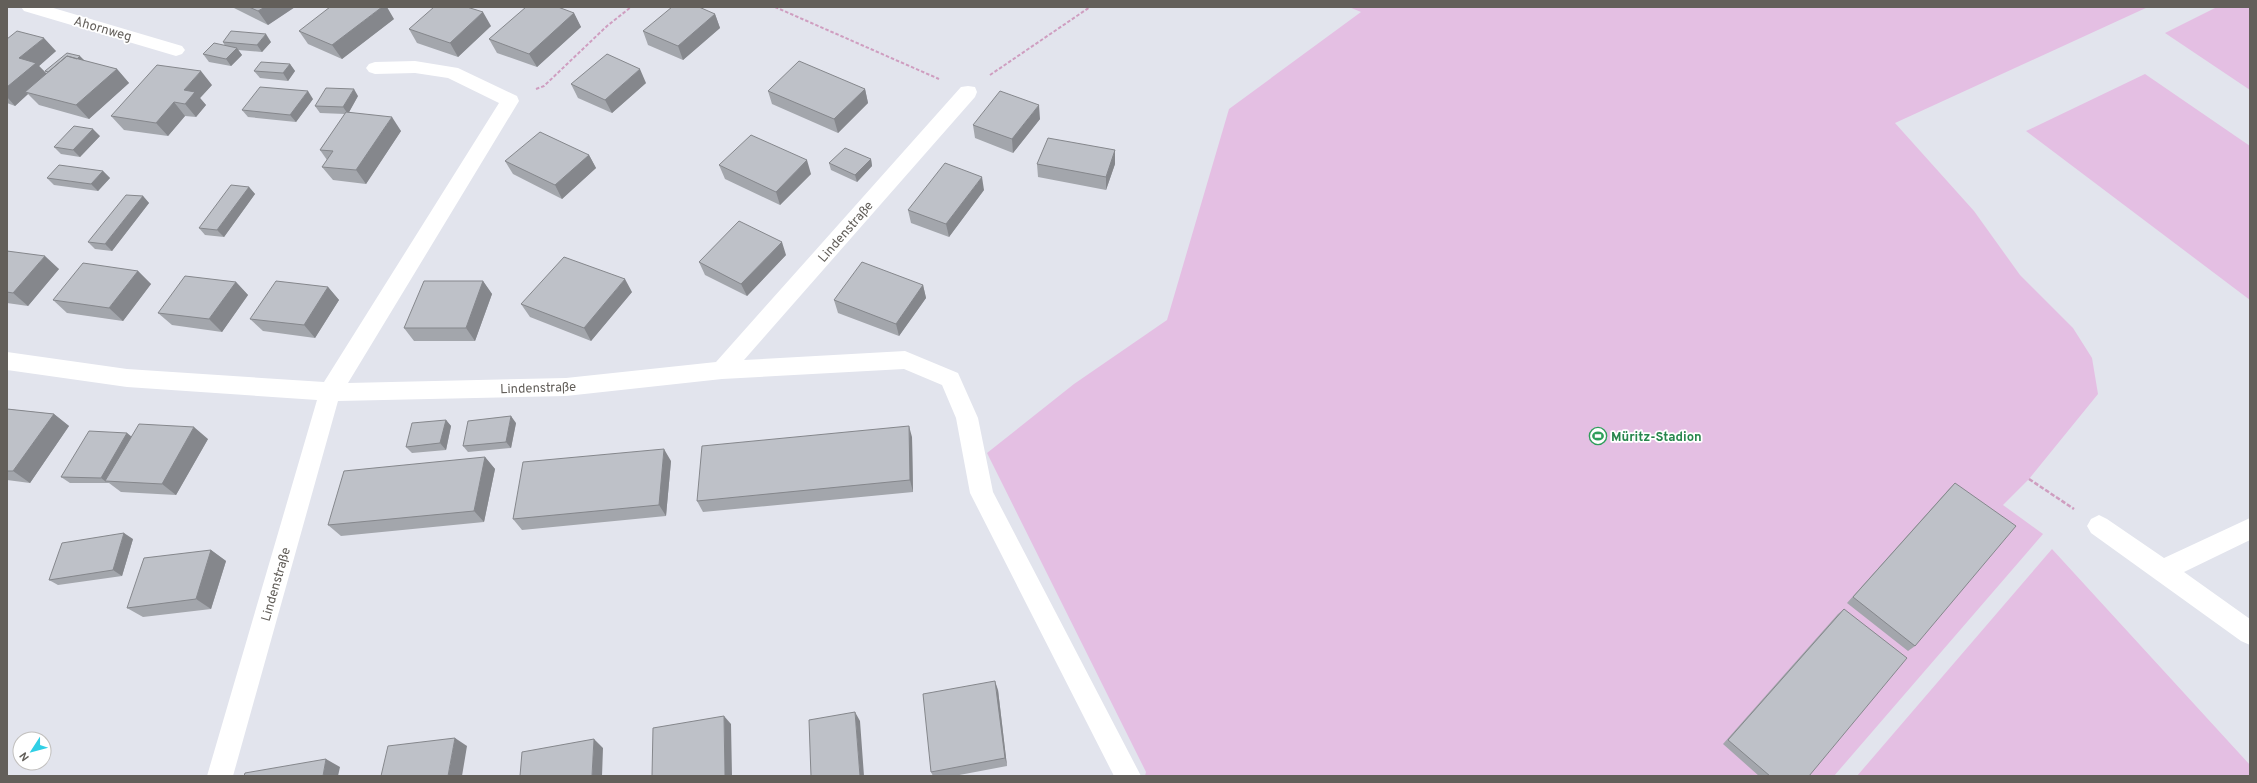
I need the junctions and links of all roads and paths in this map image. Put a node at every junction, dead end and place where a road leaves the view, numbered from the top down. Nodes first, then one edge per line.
1 (30, 7) edge
2 (631, 7) edge
3 (775, 7) edge
4 (1090, 7) edge
5 (176, 50) dead end
6 (374, 68) dead end
7 (968, 92) junction
8 (510, 101) junction
9 (7, 361) edge
10 (722, 370) junction
11 (330, 392) junction
12 (2029, 479) dead end
13 (2099, 526) joint
14 (2250, 529) edge
15 (2161, 571) junction
16 (2250, 633) edge
17 (220, 776) edge
18 (1128, 776) edge

1 - 5 street, Ahornweg
2 - 8 path
3 - 7 path
4 - 7 path
6 - 8 street
7 - 10 street, Lindenstraße
8 - 11 street, Lindenstraße
9 - 11 street, Lindenstraße
10 - 11 street, Lindenstraße
10 - 18 street, Lindenstraße
11 - 17 street, Lindenstraße
12 - 13 path
13 - 15 street
14 - 15 street
15 - 16 street

